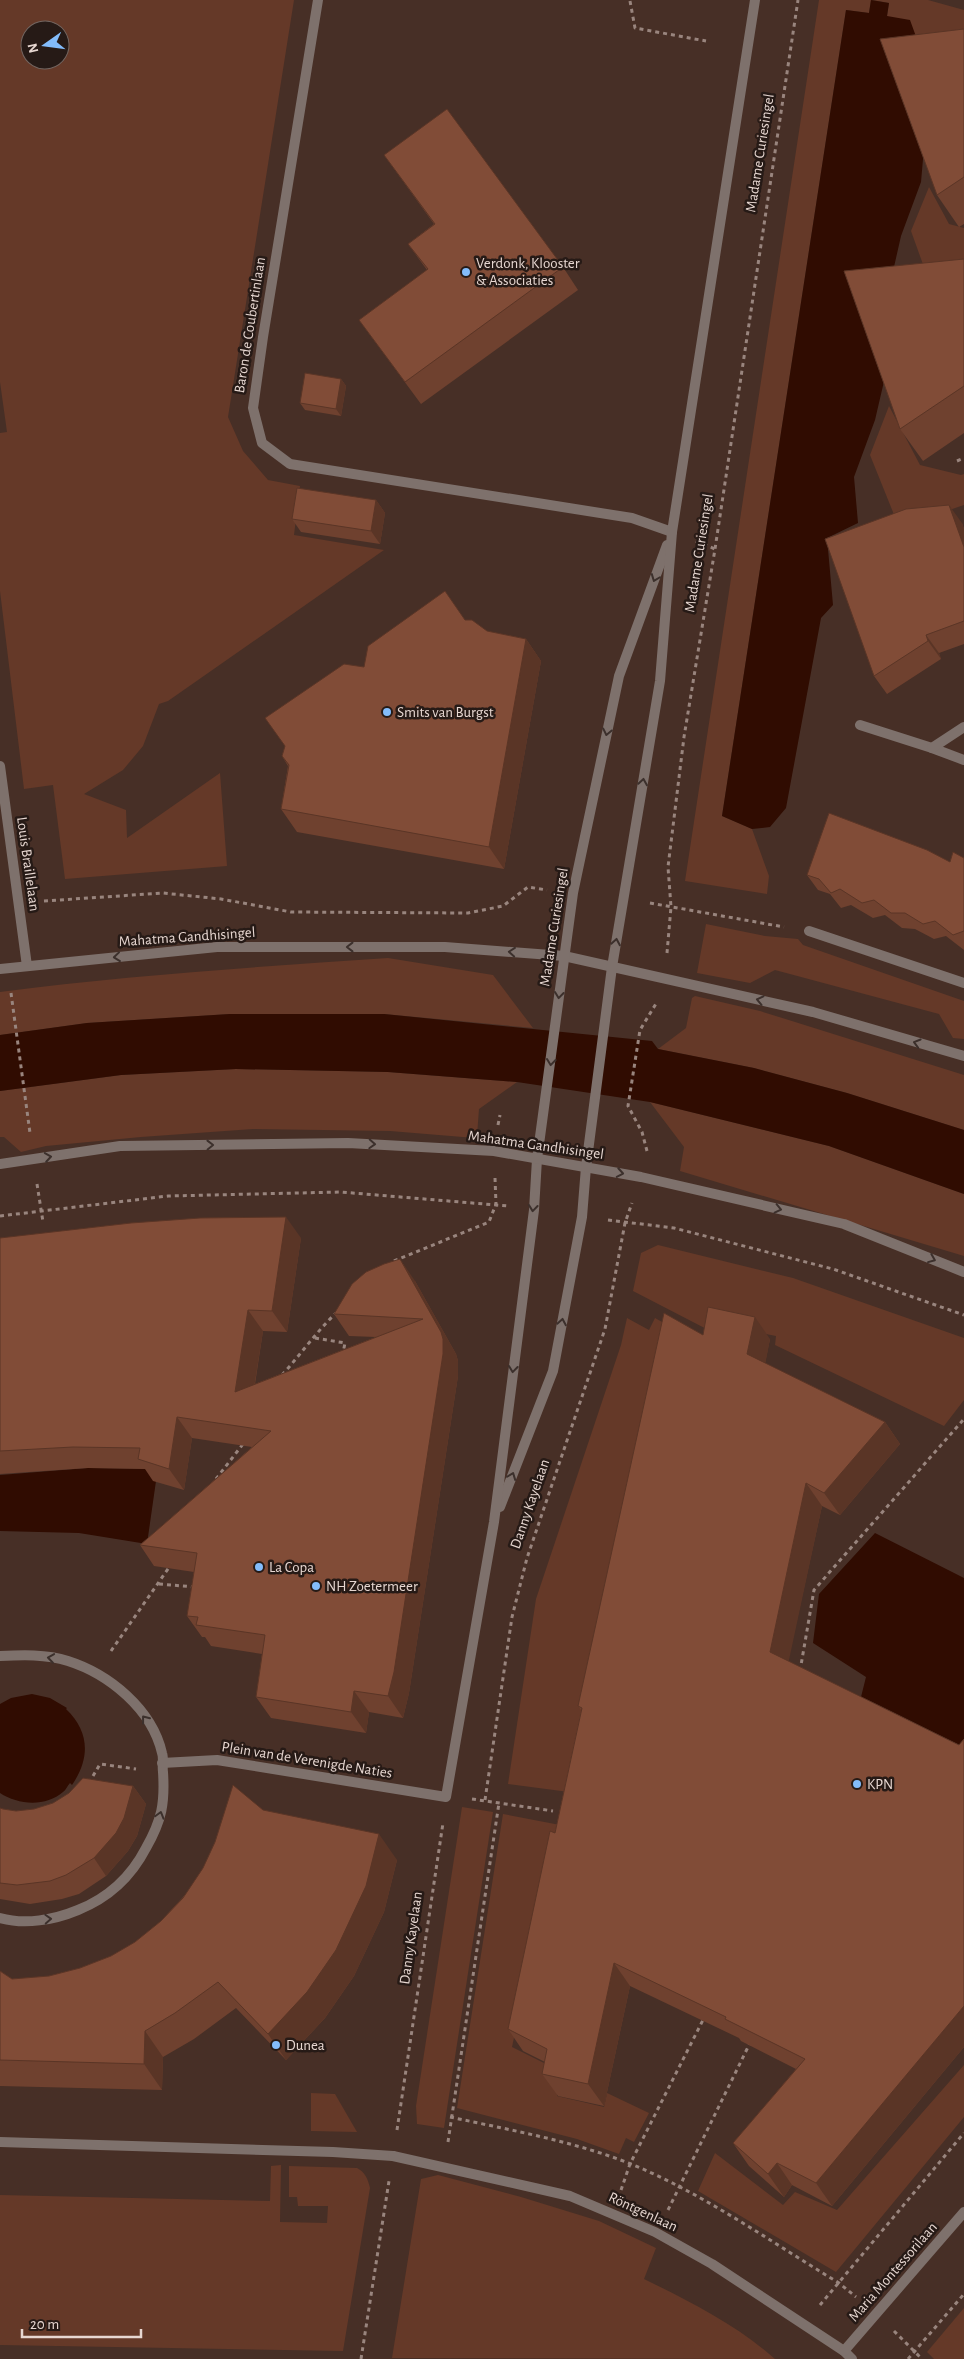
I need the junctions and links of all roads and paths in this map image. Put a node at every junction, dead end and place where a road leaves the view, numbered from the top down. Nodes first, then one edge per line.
1 (318, 0) edge
2 (755, 0) edge
3 (798, 0) edge
4 (630, 1) edge
5 (706, 42) dead end
6 (964, 458) edge
7 (957, 461) dead end
8 (672, 532) junction
9 (860, 725) dead end
10 (964, 727) edge
11 (932, 748) junction
12 (964, 760) edge
13 (0, 766) edge
14 (573, 893) junction
15 (624, 898) junction
16 (19, 903) junction
17 (671, 907) junction
18 (809, 931) joint
19 (564, 956) junction
20 (27, 966) junction
21 (612, 967) junction
22 (4, 969) edge
23 (665, 978) junction
24 (964, 983) edge
25 (964, 1056) edge
26 (24, 1093) dead end
27 (628, 1106) dead end
28 (537, 1159) junction
29 (0, 1164) edge
30 (586, 1168) junction
31 (0, 1216) edge
32 (390, 1263) edge
33 (964, 1272) edge
34 (342, 1307) edge
35 (964, 1315) edge
36 (315, 1338) junction
37 (342, 1358) edge
38 (277, 1381) edge
39 (964, 1419) edge
40 (244, 1439) edge
41 (214, 1482) edge
42 (494, 1522) junction
43 (170, 1561) edge
44 (158, 1584) junction
45 (203, 1588) edge
46 (0, 1656) edge
47 (97, 1673) junction
48 (800, 1674) edge
49 (162, 1763) junction
50 (88, 1785) edge
51 (446, 1797) junction
52 (499, 1803) junction
53 (553, 1811) dead end
54 (0, 1918) edge
55 (706, 2014) edge
56 (754, 2036) edge
57 (450, 2116) junction
58 (964, 2133) edge
59 (0, 2142) edge
60 (393, 2156) junction
61 (630, 2164) junction
62 (445, 2168) junction
63 (680, 2187) junction
64 (964, 2212) edge
65 (613, 2214) junction
66 (655, 2232) junction
67 (839, 2283) junction
68 (964, 2294) edge
69 (876, 2314) junction
70 (804, 2324) junction
71 (844, 2351) junction
72 (915, 2352) junction
73 (361, 2359) edge
74 (852, 2359) edge
75 (908, 2359) edge
76 (922, 2359) edge

1 - 8 street, Baron de Coubertinlaan
2 - 8 street, Madame Curiesingel
3 - 17 path, Madame Curiesingel
4 - 5 path
6 - 7 path
8 -> 14 street, Madame Curiesingel
15 -> 8 street, Madame Curiesingel
9 - 11 street
10 - 11 street
11 - 12 street
13 - 16 street, Louis Braillelaan
14 - 16 path, Mahatma Gandhisingel
14 - 19 street, Madame Curiesingel
15 - 17 path
21 -> 15 street, Madame Curiesingel
16 - 20 street, Louis Braillelaan
17 - 18 path
17 - 23 path, Madame Curiesingel
18 - 24 street
19 -> 20 street, Mahatma Gandhisingel
19 - 21 street, Mahatma Gandhisingel
19 -> 28 street, Madame Curiesingel
20 - 22 street, Mahatma Gandhisingel
21 - 23 street, Mahatma Gandhisingel
21 - 30 street, Madame Curiesingel
22 - 26 path
25 -> 23 street, Mahatma Gandhisingel
23 - 27 path, Madame Curiesingel
29 -> 28 street, Mahatma Gandhisingel
28 - 30 street, Mahatma Gandhisingel
28 -> 42 street, Danny Kayelaan
30 -> 33 street, Mahatma Gandhisingel
42 -> 30 street, Danny Kayelaan
31 - 32 path
34 - 36 path
35 - 52 path, Danny Kayelaan
36 - 37 path
36 - 38 path
39 - 48 path
40 - 41 path
42 - 51 street, Danny Kayelaan
43 - 44 path
44 - 45 path
44 - 47 path
47 -> 46 street
49 -> 47 street
49 - 50 path
49 - 51 street, Plein van de Verenigde Naties
54 -> 49 street
51 - 60 path, Danny Kayelaan
52 - 53 path
52 - 57 path
55 - 61 path
56 - 63 path
57 - 61 path
57 - 62 path
58 - 67 path
59 - 60 street, Röntgenlaan
60 - 62 street, Röntgenlaan
60 - 73 path, Danny Kayelaan
61 - 63 path
61 - 65 path
62 - 65 street, Röntgenlaan
63 - 66 path
63 - 67 path
64 - 69 street, Maria Montessorilaan
65 - 66 street, Röntgenlaan
66 - 70 street, Röntgenlaan
67 - 69 path
67 - 70 path
68 - 72 path
69 - 71 street, Maria Montessorilaan
69 - 72 path
70 - 71 street, Röntgenlaan
71 - 74 street, Röntgenlaan
72 - 75 path
72 - 76 path

